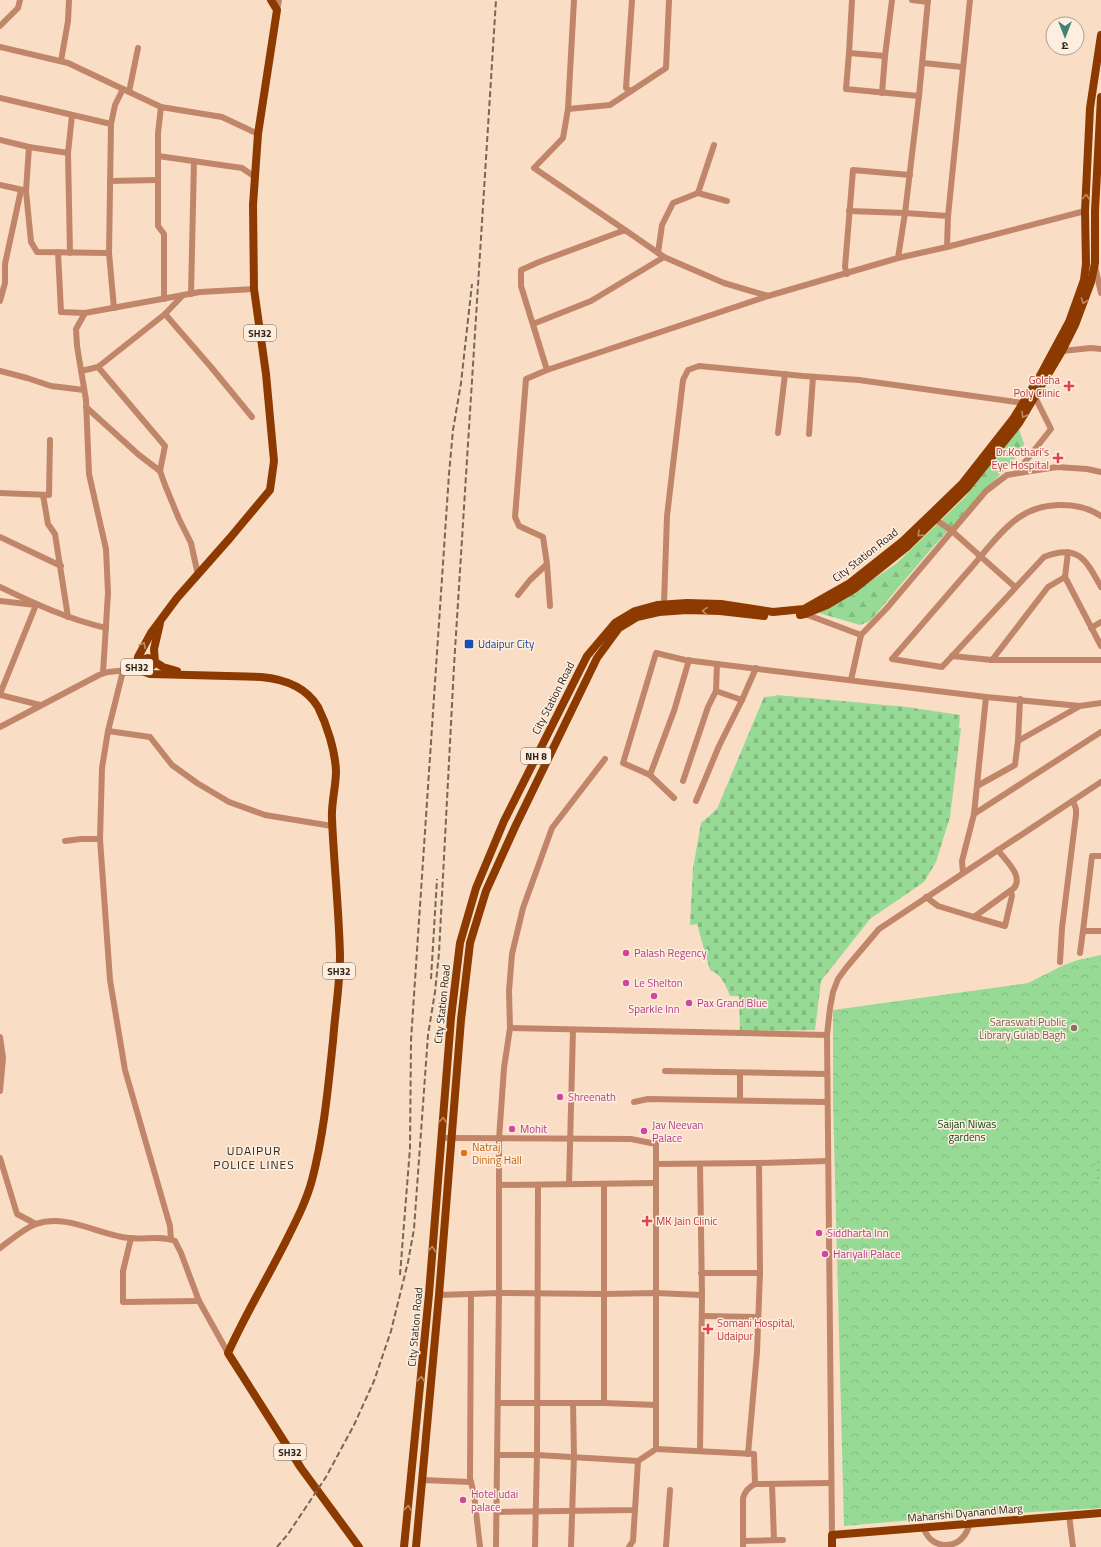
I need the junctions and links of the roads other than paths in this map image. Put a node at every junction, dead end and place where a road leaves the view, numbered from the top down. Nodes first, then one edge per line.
1 (20, 0) edge
2 (69, 0) edge
3 (271, 0) edge
4 (279, 0) edge
5 (574, 0) edge
6 (632, 0) edge
7 (669, 0) edge
8 (852, 0) edge
9 (892, 0) edge
10 (912, 0) edge
11 (970, 0) edge
12 (928, 1) edge
13 (277, 10) junction
14 (0, 26) edge
15 (1101, 35) edge
16 (0, 47) edge
17 (138, 48) dead end
18 (849, 53) junction
19 (885, 56) junction
20 (61, 61) junction
21 (922, 63) junction
22 (962, 67) junction
23 (123, 89) junction
24 (631, 91) junction
25 (129, 92) junction
26 (882, 93) junction
27 (919, 96) junction
28 (1101, 97) edge
29 (0, 98) edge
30 (161, 107) junction
31 (568, 109) junction
32 (72, 115) junction
33 (111, 124) junction
34 (1100, 124) edge
35 (258, 134) junction
36 (0, 140) edge
37 (714, 145) dead end
38 (29, 147) junction
39 (68, 153) junction
40 (158, 156) junction
41 (194, 161) junction
42 (910, 174) junction
43 (255, 177) junction
44 (158, 180) junction
45 (110, 181) junction
46 (0, 185) edge
47 (23, 190) junction
48 (698, 192) junction
49 (727, 201) dead end
50 (849, 211) junction
51 (1085, 211) junction
52 (905, 213) junction
53 (948, 216) junction
54 (625, 230) junction
55 (947, 248) junction
56 (58, 252) junction
57 (70, 252) junction
58 (109, 253) junction
59 (658, 253) junction
60 (664, 257) junction
61 (898, 258) junction
62 (1095, 263) junction
63 (1086, 264) junction
64 (847, 274) junction
65 (254, 290) junction
66 (1, 292) edge
67 (191, 294) junction
68 (1101, 294) edge
69 (183, 295) junction
70 (768, 296) junction
71 (164, 299) junction
72 (0, 301) edge
73 (114, 308) junction
74 (85, 313) junction
75 (165, 314) junction
76 (533, 324) junction
77 (1101, 348) edge
78 (1062, 352) junction
79 (98, 368) junction
80 (547, 370) junction
81 (0, 371) edge
82 (81, 371) junction
83 (785, 374) junction
84 (814, 377) junction
85 (84, 390) junction
86 (1035, 397) junction
87 (1023, 402) junction
88 (86, 407) junction
89 (252, 417) dead end
90 (778, 432) dead end
91 (809, 434) dead end
92 (50, 440) dead end
93 (160, 471) junction
94 (1017, 472) junction
95 (1101, 472) edge
96 (1, 494) edge
97 (43, 495) junction
98 (1101, 516) edge
99 (932, 517) junction
100 (952, 531) junction
101 (0, 537) edge
102 (1068, 552) junction
103 (981, 557) junction
104 (547, 564) junction
105 (61, 566) junction
106 (198, 575) junction
107 (1065, 577) junction
108 (0, 587) edge
109 (1015, 587) junction
110 (1101, 587) edge
111 (518, 595) dead end
112 (0, 601) edge
113 (664, 604) junction
114 (36, 605) junction
115 (550, 606) dead end
116 (795, 610) junction
117 (805, 614) junction
118 (68, 617) junction
119 (162, 618) junction
120 (1101, 622) edge
121 (106, 628) junction
122 (1091, 628) junction
123 (861, 635) junction
124 (1101, 646) edge
125 (952, 656) junction
126 (689, 660) junction
127 (992, 660) junction
128 (1101, 660) edge
129 (155, 662) junction
130 (717, 664) junction
131 (756, 668) junction
132 (138, 669) junction
133 (123, 670) junction
134 (103, 673) junction
135 (192, 675) junction
136 (851, 680) junction
137 (716, 691) junction
138 (0, 694) edge
139 (986, 697) junction
140 (1020, 699) junction
141 (742, 700) junction
142 (1101, 703) edge
143 (40, 706) junction
144 (1080, 706) junction
145 (0, 727) edge
146 (108, 731) junction
147 (1101, 732) edge
148 (1018, 740) junction
149 (605, 759) dead end
150 (650, 775) junction
151 (682, 782) dead end
152 (1101, 782) edge
153 (977, 786) junction
154 (674, 798) dead end
155 (696, 801) dead end
156 (1072, 801) junction
157 (974, 814) junction
158 (332, 826) junction
159 (100, 839) junction
160 (65, 841) dead end
161 (998, 850) junction
162 (1101, 856) edge
163 (963, 873) junction
164 (1011, 890) junction
165 (926, 897) junction
166 (974, 917) junction
167 (1083, 931) junction
168 (1101, 931) edge
169 (1080, 953) dead end
170 (1060, 962) dead end
171 (510, 1028) junction
172 (573, 1030) junction
173 (827, 1035) junction
174 (0, 1037) edge
175 (665, 1071) dead end
176 (740, 1073) junction
177 (827, 1074) junction
178 (0, 1091) edge
179 (740, 1100) junction
180 (634, 1102) dead end
181 (827, 1102) junction
182 (441, 1138) junction
183 (452, 1139) junction
184 (499, 1139) junction
185 (570, 1139) junction
186 (0, 1158) edge
187 (828, 1161) junction
188 (759, 1163) junction
189 (656, 1164) junction
190 (700, 1164) junction
191 (656, 1183) junction
192 (569, 1184) junction
193 (604, 1184) junction
194 (499, 1185) junction
195 (538, 1186) junction
196 (36, 1224) junction
197 (131, 1238) junction
198 (171, 1239) junction
199 (0, 1248) edge
200 (701, 1273) junction
201 (760, 1273) junction
202 (499, 1293) junction
203 (537, 1293) junction
204 (656, 1293) junction
205 (471, 1294) junction
206 (604, 1294) junction
207 (439, 1295) junction
208 (702, 1295) junction
209 (199, 1301) junction
210 (702, 1316) junction
211 (757, 1317) junction
212 (228, 1353) junction
213 (498, 1403) junction
214 (537, 1403) junction
215 (573, 1403) junction
216 (604, 1403) junction
217 (656, 1405) junction
218 (656, 1449) junction
219 (700, 1451) junction
220 (748, 1454) junction
221 (498, 1455) junction
222 (537, 1455) junction
223 (574, 1456) junction
224 (638, 1460) junction
225 (422, 1480) junction
226 (470, 1482) junction
227 (831, 1483) junction
228 (755, 1484) junction
229 (772, 1484) junction
230 (670, 1490) dead end
231 (476, 1508) junction
232 (496, 1510) junction
233 (635, 1510) junction
234 (573, 1511) junction
235 (535, 1512) junction
236 (1101, 1512) edge
237 (1069, 1515) junction
238 (970, 1523) junction
239 (923, 1527) junction
240 (832, 1534) junction
241 (774, 1540) junction
242 (783, 1540) dead end
243 (743, 1544) edge
244 (943, 1546) edge
245 (359, 1547) edge
246 (404, 1547) edge
247 (416, 1547) edge
248 (480, 1547) edge
249 (496, 1547) edge
250 (535, 1547) edge
251 (571, 1547) edge
252 (629, 1547) edge
253 (666, 1547) edge
254 (832, 1547) edge
255 (1073, 1547) edge

1 - 14 street
2 - 20 street
3 - 13 main road
4 - 13 street
5 - 31 street
6 - 24 street
7 - 24 street
8 - 18 street
9 - 19 street
10 - 12 street
11 - 22 street
12 - 21 street
13 - 35 main road, SH32
51 -> 15 main road, City Station Road
16 - 20 street
17 - 25 street
18 - 19 street
18 - 26 street
19 - 26 street
20 - 23 street
21 - 22 street
21 - 27 street
22 - 53 street
23 - 25 street
23 - 33 street
24 - 31 street
25 - 30 street
26 - 27 street
27 - 42 street
28 - 34 main road, City Station Road
29 - 32 street
30 - 35 street
30 - 40 street
31 - 54 street
32 - 33 street
32 - 39 street
33 - 45 street
34 - 62 main road, City Station Road
35 - 43 main road, SH32
36 - 38 street
37 - 48 street
38 - 39 street
38 - 47 street
39 - 57 street
40 - 41 street
40 - 44 street
41 - 43 street
41 - 67 street
42 - 50 street
42 - 52 street
43 - 65 main road, SH32
44 - 45 street
44 - 71 street
45 - 58 street
46 - 47 street
47 - 56 street
47 - 66 street
48 - 49 street
48 - 59 street
50 - 52 street
50 - 64 street
51 - 55 street
51 - 63 main road, City Station Road
52 - 53 street
52 - 61 street
53 - 55 street
54 - 59 street
54 - 76 street
55 - 61 street
56 - 57 street
56 - 74 street
57 - 58 street
58 - 73 street
59 - 60 street
60 - 70 street
60 - 76 street
61 - 64 street
62 - 63 street
62 - 68 street
62 -> 78 main road, City Station Road / NH 8
63 - 87 main road, City Station Road / NH 8
64 - 70 street
65 - 67 street
65 - 106 main road, SH32
66 - 72 street
67 - 69 street
69 - 71 street
69 - 75 street
70 - 80 street
71 - 73 street
73 - 74 street
74 - 82 street
75 - 79 street
75 - 89 street
76 - 80 street
77 - 78 street
78 - 86 main road, City Station Road / NH 8
79 - 82 street
79 - 93 street
80 - 104 street
81 - 85 street
82 - 85 street
83 - 84 street
83 - 90 street
83 - 113 street
84 - 87 street
84 - 91 street
85 - 88 street
86 - 94 street
86 -> 99 main road, City Station Road / NH 8
87 - 99 main road, City Station Road / NH 8
88 - 93 street
88 - 121 street
92 - 97 street
93 - 106 street
94 - 95 street
94 - 100 street
96 - 97 street
97 - 105 street
98 - 103 street
99 - 100 street
99 - 116 main road, City Station Road / NH 8
99 -> 117 main road, City Station Road / NH 8
100 - 103 street
100 - 123 street
101 - 105 street
102 - 107 street
102 - 109 street
102 - 110 street
103 - 109 street
103 - 125 street
104 - 111 street
104 - 115 street
105 - 118 street
106 - 119 main road, SH32
107 - 122 street
107 - 127 street
108 - 114 street
109 - 125 street
112 - 114 street
113 - 116 main road, City Station Road / NH 8
182 -> 113 main road, City Station Road / NH 8
114 - 118 street
114 - 138 street
116 - 117 street
117 - 123 street
117 -> 183 main road, City Station Road / NH 8
118 - 121 street
119 - 129 main road
132 -> 119 main road, SH32
120 - 122 street
121 - 134 street
122 - 124 street
123 - 136 street
125 - 127 street
126 - 130 street
126 - 150 street
126 - 150 street
127 - 128 street
129 - 132 main road
129 - 135 main road
130 - 131 street
130 - 137 street
131 - 136 street
131 - 141 street
132 - 133 street
132 - 135 main road, SH32
133 - 134 street
133 - 146 street
134 - 143 street
135 - 158 main road, SH32
136 - 139 street
137 - 141 street
137 - 151 street
138 - 143 street
139 - 140 street
139 - 153 street
140 - 144 street
140 - 148 street
141 - 155 street
142 - 144 street
143 - 145 street
144 - 148 street
146 - 158 street
146 - 159 street
147 - 157 street
148 - 153 street
149 - 171 street
150 - 154 street
152 - 156 street
153 - 157 street
156 - 161 street
156 - 170 street
157 - 163 street
158 - 212 main road, SH32
159 - 160 street
159 - 198 street
161 - 163 street
161 - 164 street
162 - 167 street
163 - 165 street
164 - 166 street
164 - 166 street
165 - 166 street
165 - 173 street
167 - 168 street
167 - 169 street
171 - 172 street
171 - 184 street
172 - 173 street
172 - 185 street
173 - 177 street
174 - 178 street
175 - 176 street
176 - 177 street
176 - 179 street
177 - 181 street
179 - 180 street
179 - 181 street
181 - 187 street
182 - 183 street
246 -> 182 main road, City Station Road / NH 8
183 - 184 street
183 - 207 main road, City Station Road / NH 8
184 - 185 street
184 - 194 street
185 - 189 street
185 - 192 street
186 - 196 street
187 - 188 street
187 - 227 street
188 - 190 street
188 - 201 street
189 - 190 street
189 - 191 street
190 - 200 street
191 - 193 street
191 - 204 street
192 - 193 street
192 - 195 street
193 - 206 street
194 - 195 street
194 - 202 street
195 - 203 street
196 - 197 street
196 - 199 street
197 - 198 street
197 - 209 street
198 - 209 street
200 - 201 street
200 - 208 street
201 - 211 street
202 - 203 street
202 - 205 street
202 - 213 street
203 - 206 street
203 - 214 street
204 - 206 street
204 - 208 street
204 - 217 street
205 - 207 street
205 - 226 street
206 - 216 street
207 - 225 main road, City Station Road / NH 8
208 - 210 street
209 - 212 street
210 - 211 street
210 - 219 street
211 - 220 street
212 - 245 main road, SH32
213 - 214 street
213 - 221 street
214 - 215 street
214 - 222 street
215 - 216 street
215 - 223 street
216 - 217 street
217 - 218 street
218 - 219 street
218 - 224 street
219 - 220 street
220 - 228 street
221 - 222 street
221 - 232 street
222 - 223 street
222 - 235 street
223 - 224 street
223 - 234 street
224 - 233 street
225 - 226 street
225 - 247 main road, City Station Road / NH 8
226 - 231 street
227 - 229 street
227 - 240 street
228 - 229 street
228 - 243 street
229 - 241 street
230 - 253 street
231 - 232 street
231 - 248 street
232 - 235 street
232 - 249 street
233 - 234 street
233 - 252 street
234 - 235 street
234 - 251 street
235 - 250 street
236 - 237 main road, Maharishi Dyanand Marg
237 - 238 main road, Maharishi Dyanand Marg
237 - 255 street
238 - 239 main road, Maharishi Dyanand Marg
238 - 244 street
239 - 240 main road, Maharishi Dyanand Marg
239 - 244 street
240 - 254 main road
241 - 242 street
241 - 243 street

